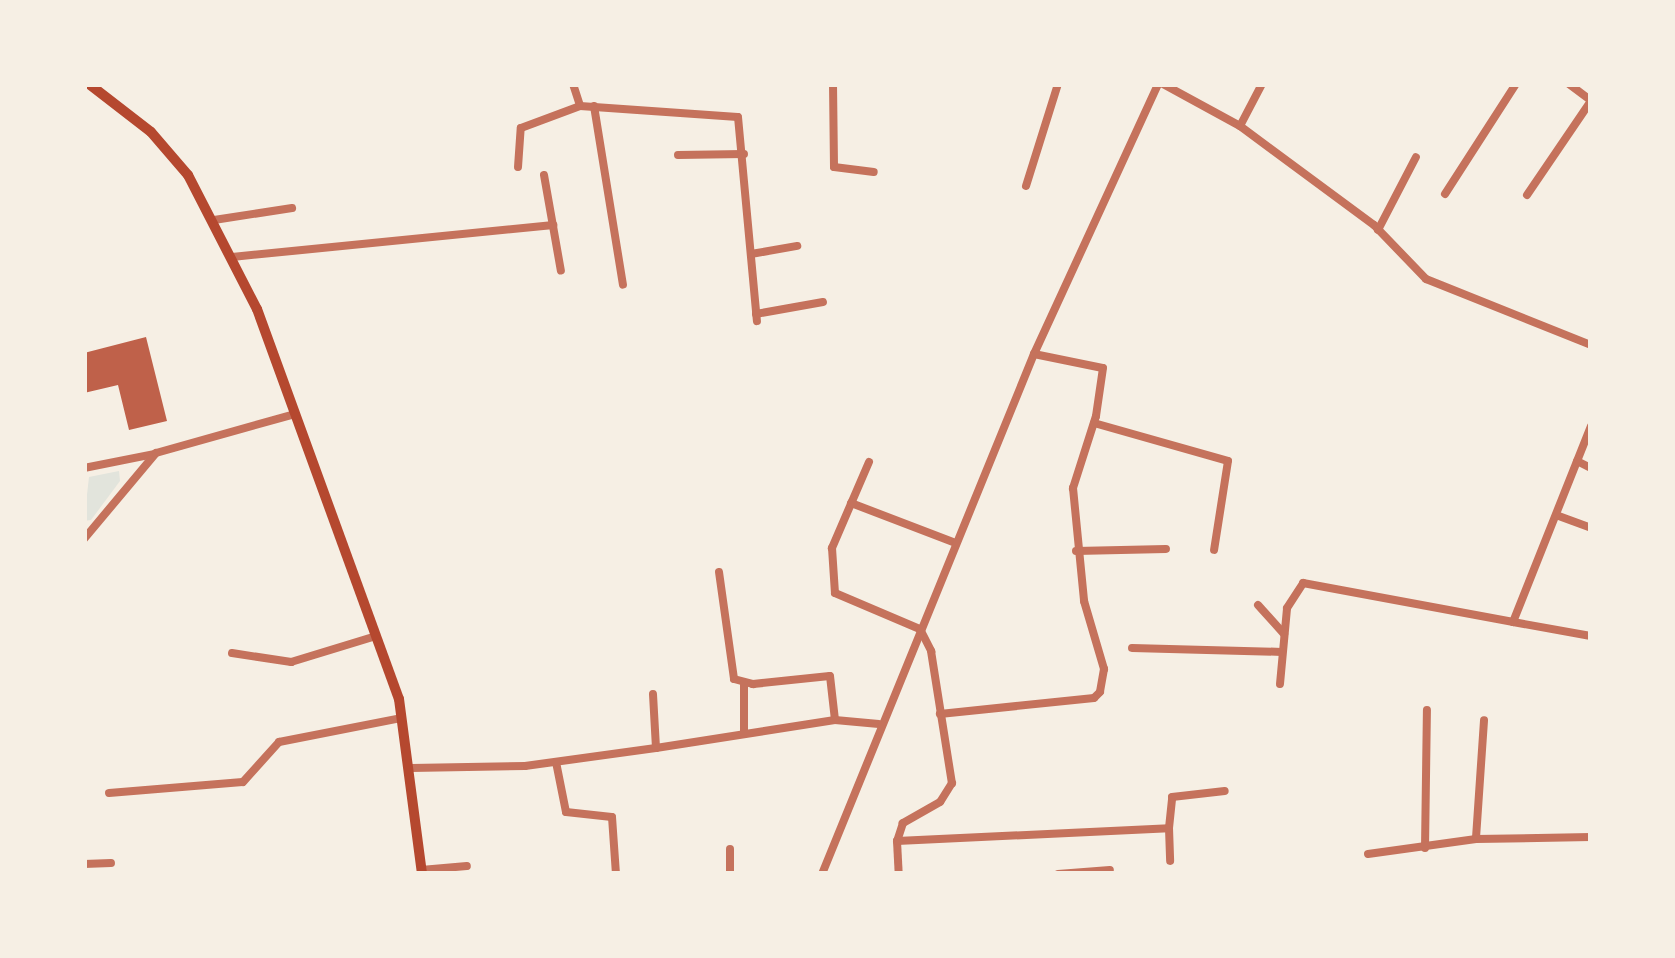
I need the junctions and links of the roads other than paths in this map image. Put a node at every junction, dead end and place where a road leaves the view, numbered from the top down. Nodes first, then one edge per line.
1 (89, 84) edge
2 (573, 84) edge
3 (833, 84) edge
4 (1058, 84) edge
5 (1160, 84) edge
6 (1262, 84) edge
7 (1516, 84) edge
8 (1569, 84) edge
9 (1591, 100) edge
10 (580, 106) junction
11 (594, 106) junction
12 (1240, 126) junction
13 (744, 154) junction
14 (677, 155) dead end
15 (1416, 157) dead end
16 (518, 167) dead end
17 (874, 172) dead end
18 (544, 175) dead end
19 (1026, 186) dead end
20 (1444, 194) dead end
21 (1527, 195) dead end
22 (292, 208) dead end
23 (214, 220) junction
24 (554, 225) junction
25 (1378, 230) junction
26 (797, 246) dead end
27 (751, 254) junction
28 (232, 257) junction
29 (561, 271) dead end
30 (623, 285) dead end
31 (823, 302) dead end
32 (1591, 345) edge
33 (1034, 354) junction
34 (295, 414) junction
35 (1094, 423) junction
36 (1591, 426) edge
37 (156, 453) junction
38 (1577, 461) junction
39 (869, 462) dead end
40 (84, 468) edge
41 (1591, 468) edge
42 (851, 503) junction
43 (1556, 515) junction
44 (1591, 528) edge
45 (84, 539) edge
46 (956, 543) junction
47 (1166, 549) dead end
48 (1214, 550) dead end
49 (1076, 551) junction
50 (718, 572) dead end
51 (1258, 605) dead end
52 (1513, 622) junction
53 (920, 628) junction
54 (1284, 634) junction
55 (377, 635) junction
56 (1591, 637) edge
57 (1132, 648) dead end
58 (1282, 652) junction
59 (232, 653) dead end
60 (744, 683) junction
61 (1280, 683) dead end
62 (653, 694) dead end
63 (1427, 710) dead end
64 (940, 714) junction
65 (403, 718) junction
66 (835, 720) junction
67 (1484, 720) dead end
68 (879, 724) junction
69 (744, 734) junction
70 (656, 748) junction
71 (556, 762) junction
72 (411, 768) junction
73 (1225, 791) dead end
74 (110, 794) dead end
75 (1168, 828) junction
76 (1591, 837) edge
77 (1476, 839) junction
78 (897, 841) junction
79 (1425, 848) junction
80 (730, 849) dead end
81 (1368, 854) dead end
82 (1170, 861) dead end
83 (111, 863) dead end
84 (84, 864) edge
85 (467, 866) dead end
86 (1110, 870) dead end
87 (422, 872) edge
88 (616, 874) edge
89 (730, 874) edge
90 (822, 874) edge
91 (899, 874) edge
92 (1058, 874) edge

1 - 23 main road
2 - 10 street
3 - 17 street
4 - 19 street
5 - 12 street
5 - 33 street
6 - 12 street
7 - 20 street
8 - 9 street
9 - 21 street
10 - 11 street
10 - 16 street
11 - 13 street
11 - 30 street
12 - 25 street
13 - 14 street
13 - 27 street
15 - 25 street
18 - 24 street
22 - 23 street
23 - 28 main road
24 - 28 street
24 - 29 street
25 - 32 street
26 - 27 street
27 - 31 street
28 - 34 main road
33 - 35 street
33 - 46 street
34 - 37 street
34 - 55 main road
35 - 48 street
35 - 49 street
36 - 38 street
37 - 40 street
37 - 45 street
38 - 41 street
38 - 43 street
39 - 42 street
42 - 46 street
42 - 53 street
43 - 44 street
43 - 52 street
46 - 53 street
47 - 49 street
49 - 64 street
50 - 60 street
51 - 54 street
52 - 54 street
52 - 56 street
53 - 64 street
53 - 68 street
54 - 58 street
55 - 59 street
55 - 65 main road
57 - 58 street
58 - 61 street
60 - 66 street
60 - 69 street
62 - 70 street
63 - 79 street
64 - 78 street
65 - 72 main road
65 - 74 street
66 - 68 street
66 - 69 street
67 - 77 street
68 - 90 street
69 - 70 street
70 - 71 street
71 - 72 street
71 - 88 street
72 - 87 main road
73 - 75 street
75 - 78 street
75 - 82 street
76 - 77 street
77 - 79 street
78 - 91 street
79 - 81 street
80 - 89 street
83 - 84 street
85 - 87 street
86 - 92 street

